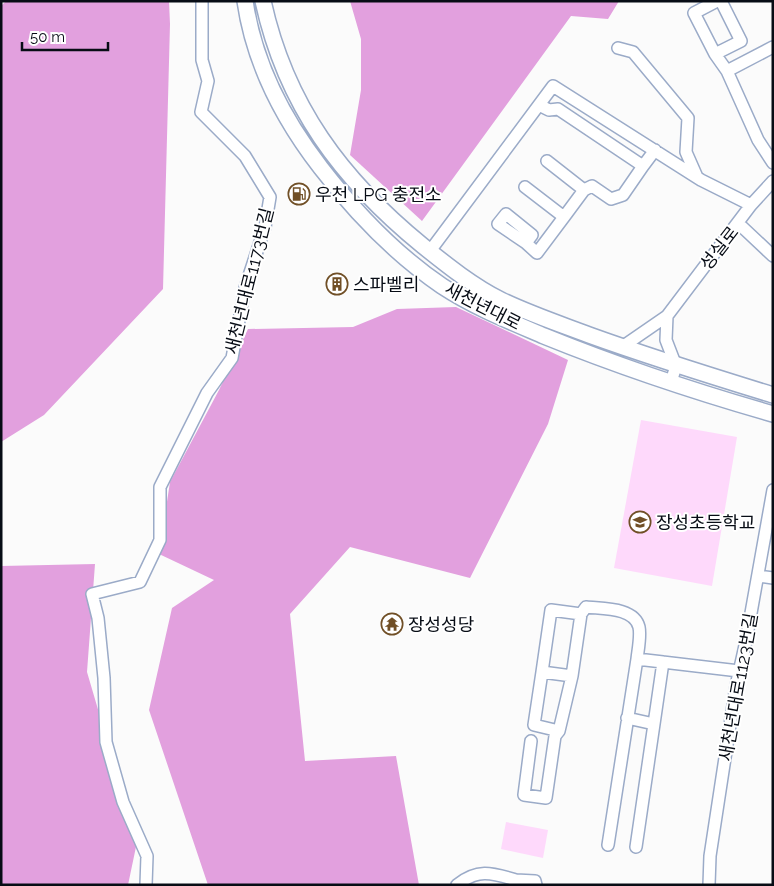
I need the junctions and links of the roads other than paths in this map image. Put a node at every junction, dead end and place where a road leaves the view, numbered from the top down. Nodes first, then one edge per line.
1 (202, 1) edge
2 (245, 1) edge
3 (264, 1) edge
4 (717, 1) edge
5 (721, 1) edge
6 (773, 47) edge
7 (618, 48) dead end
8 (715, 54) junction
9 (727, 71) junction
10 (539, 105) junction
11 (656, 150) junction
12 (547, 161) dead end
13 (773, 162) edge
14 (643, 166) junction
15 (698, 178) junction
16 (773, 181) edge
17 (525, 187) dead end
18 (584, 190) junction
19 (751, 205) junction
20 (564, 217) junction
21 (738, 224) junction
22 (526, 243) dead end
23 (430, 251) junction
24 (773, 256) edge
25 (667, 316) junction
26 (622, 347) junction
27 (676, 366) junction
28 (671, 382) junction
29 (773, 395) edge
30 (773, 414) edge
31 (773, 490) edge
32 (758, 576) junction
33 (773, 578) edge
34 (581, 614) junction
35 (637, 659) junction
36 (663, 662) junction
37 (739, 671) junction
38 (542, 672) junction
39 (572, 676) junction
40 (627, 718) junction
41 (654, 724) junction
42 (559, 731) junction
43 (531, 741) dead end
44 (608, 845) dead end
45 (636, 847) dead end
46 (517, 882) edge
47 (146, 885) edge
48 (457, 885) edge
49 (536, 885) edge
50 (709, 885) edge

1 - 47 street, 새천년대로1173번길
2 - 28 main road, 새천년대로
3 - 23 main road, 새천년대로
4 - 8 street
5 - 8 street
6 - 9 street
7 - 15 street
8 - 9 street
9 - 13 street
10 - 11 street
10 - 14 street
10 - 23 street
11 - 14 street
11 - 15 street
12 - 18 street
14 - 18 street
15 - 19 street
16 - 19 street, 성실로
17 - 20 street
18 - 20 street
19 - 21 street, 성실로
20 - 22 street
21 - 24 street
21 - 25 street, 성실로
23 - 26 main road, 새천년대로
25 - 26 street, 성실로
25 - 27 street
26 - 27 main road, 새천년대로
27 - 28 street
27 - 29 main road, 새천년대로
28 - 30 main road, 새천년대로
31 - 32 street, 새천년대로1123번길
32 - 33 street
32 - 37 street, 새천년대로1123번길
34 - 35 street
34 - 38 street
34 - 39 street
35 - 36 street
35 - 40 street
36 - 37 street
36 - 41 street
37 - 50 street, 새천년대로1123번길
38 - 39 street
38 - 42 street
39 - 42 street
40 - 41 street
40 - 44 street
41 - 45 street
42 - 43 street
46 - 48 street
46 - 49 street

